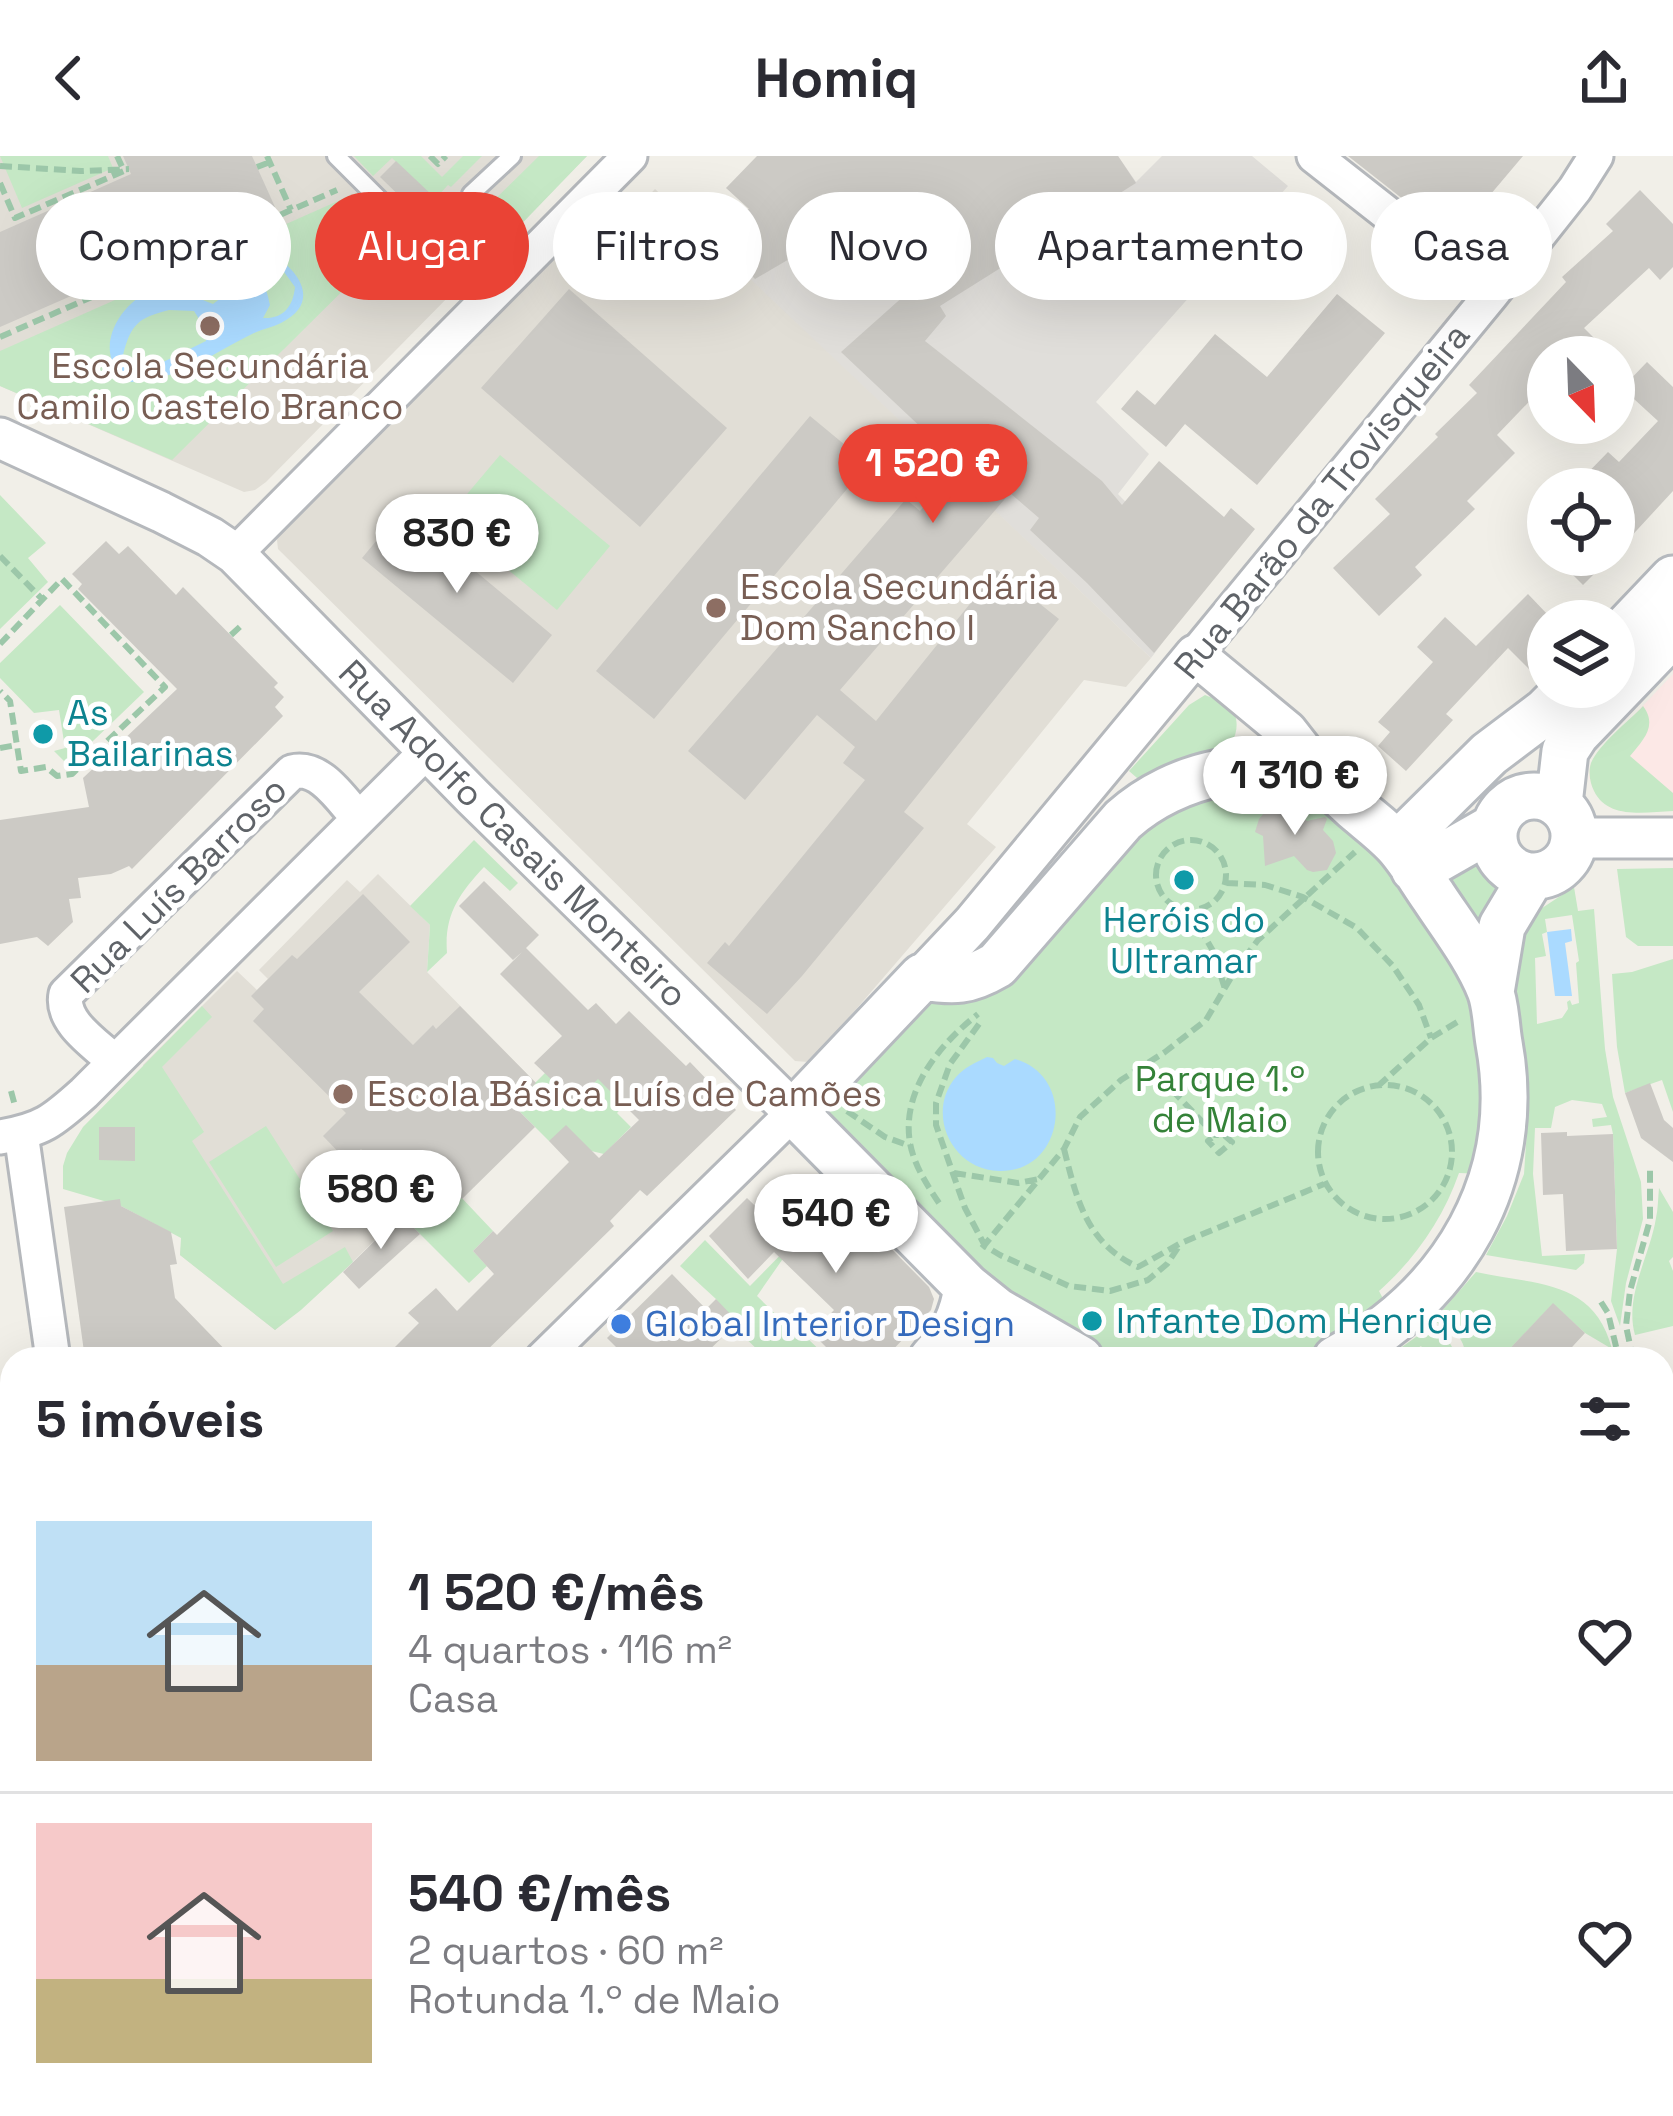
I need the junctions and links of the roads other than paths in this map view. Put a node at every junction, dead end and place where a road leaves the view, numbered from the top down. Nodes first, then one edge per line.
1 (336, 156) edge
2 (512, 156) edge
3 (1314, 156) edge
4 (1596, 156) edge
5 (623, 158) edge
6 (372, 192) edge
7 (473, 192) edge
8 (1371, 201) edge
9 (1552, 218) edge
10 (529, 256) edge
11 (486, 300) edge
12 (1487, 300) edge
13 (0, 438) edge
14 (235, 554) junction
15 (1673, 579) edge
16 (1635, 619) edge
17 (1673, 633) edge
18 (1195, 655) junction
19 (1246, 700) junction
20 (1547, 708) edge
21 (1552, 708) edge
22 (427, 751) junction
23 (1240, 770) junction
24 (1330, 786) junction
25 (1537, 817) junction
26 (358, 818) junction
27 (1673, 838) edge
28 (1396, 855) junction
29 (1532, 876) junction
30 (922, 977) junction
31 (1481, 1004) junction
32 (115, 1062) junction
33 (794, 1112) junction
34 (11, 1135) edge
35 (970, 1272) junction
36 (1027, 1329) junction
37 (51, 1347) edge
38 (554, 1347) edge
39 (942, 1347) edge
40 (990, 1347) edge
41 (1058, 1347) edge
42 (1358, 1347) edge

1 - 6 lane
2 - 7 lane
3 - 8 street
4 - 9 street, Rua Barão da Trovisqueira
5 - 10 street
11 - 14 street
12 - 18 street, Rua Barão da Trovisqueira
13 - 14 street, Rua Adolfo Casais Monteiro
14 - 22 street, Rua Adolfo Casais Monteiro
15 - 16 main road
17 - 25 main road
18 - 19 street
18 - 30 street, Rua Barão da Trovisqueira
19 - 23 street
19 - 24 street
20 - 28 main road
21 - 25 main road
22 - 26 street
22 - 33 street, Rua Adolfo Casais Monteiro
23 - 24 main road
23 - 30 main road
24 - 28 main road
25 - 27 street
25 - 28 main road
25 - 29 main road
25 - 29 main road
26 - 32 street
26 - 32 street, Rua Luís Barroso
28 - 31 main road
29 - 31 main road
30 - 33 main road, Rua Barão da Trovisqueira
31 - 42 main road
32 - 34 street
33 - 35 main road
33 - 38 street, Rua Barão da Trovisqueira
34 - 37 street
35 - 36 main road
35 - 39 main road
36 - 40 main road
36 - 41 main road

